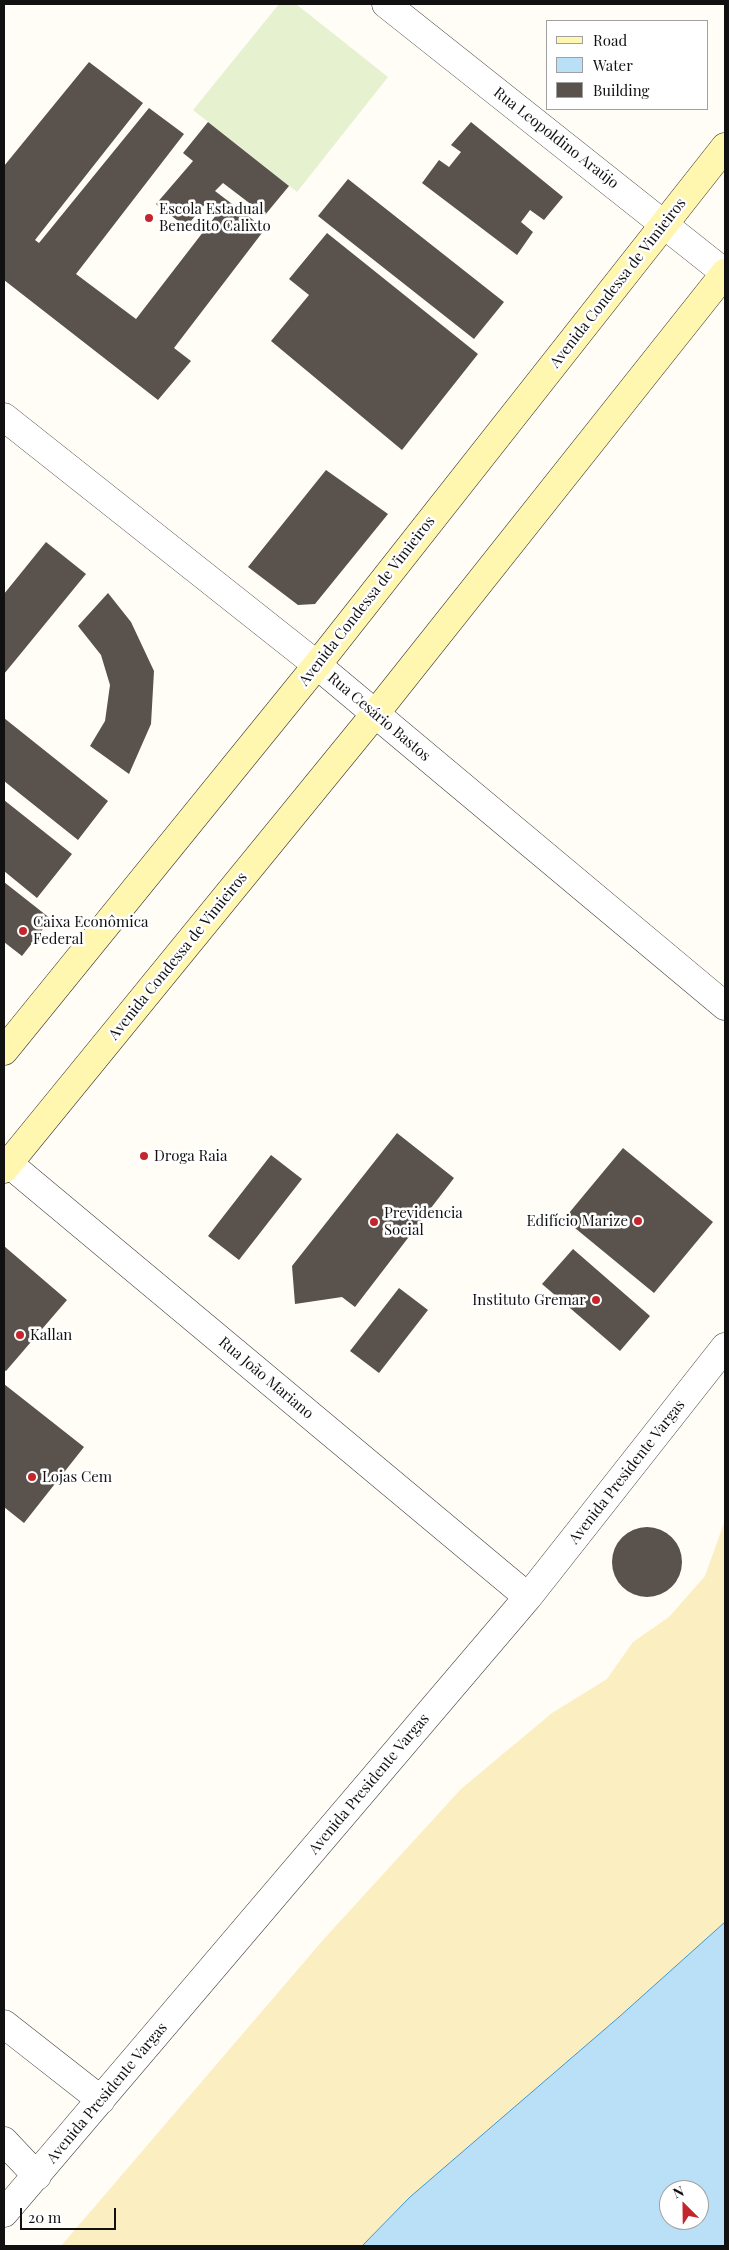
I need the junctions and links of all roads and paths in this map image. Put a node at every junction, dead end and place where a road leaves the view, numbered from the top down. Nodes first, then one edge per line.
1 (386, 4) edge
2 (725, 147) edge
3 (664, 224) junction
4 (725, 273) edge
5 (4, 417) edge
6 (317, 665) junction
7 (375, 714) junction
8 (725, 1006) edge
9 (4, 1051) edge
10 (5, 1164) edge
11 (725, 1347) edge
12 (528, 1596) junction
13 (4, 2024) edge
14 (101, 2100) junction
15 (4, 2142) edge
16 (37, 2176) junction
17 (4, 2213) edge

1 - 3 street, Rua Leopoldino Araújo
2 - 3 main road, Avenida Condessa de Vimieiros
3 - 4 street, Rua Leopoldino Araújo
3 - 6 main road, Avenida Condessa de Vimieiros
4 - 7 main road, Avenida Condessa de Vimieiros
5 - 6 street, Rua Cesário Bastos
6 - 7 street, Rua Cesário Bastos
6 - 9 main road, Avenida Condessa de Vimieiros
7 - 8 street, Rua Cesário Bastos
7 - 10 main road, Avenida Condessa de Vimieiros
10 - 12 street, Rua João Mariano
11 - 12 street, Avenida Presidente Vargas
12 - 14 street, Avenida Presidente Vargas
13 - 14 street
14 - 16 street, Avenida Presidente Vargas
15 - 16 street
16 - 17 street, Avenida Presidente Vargas

